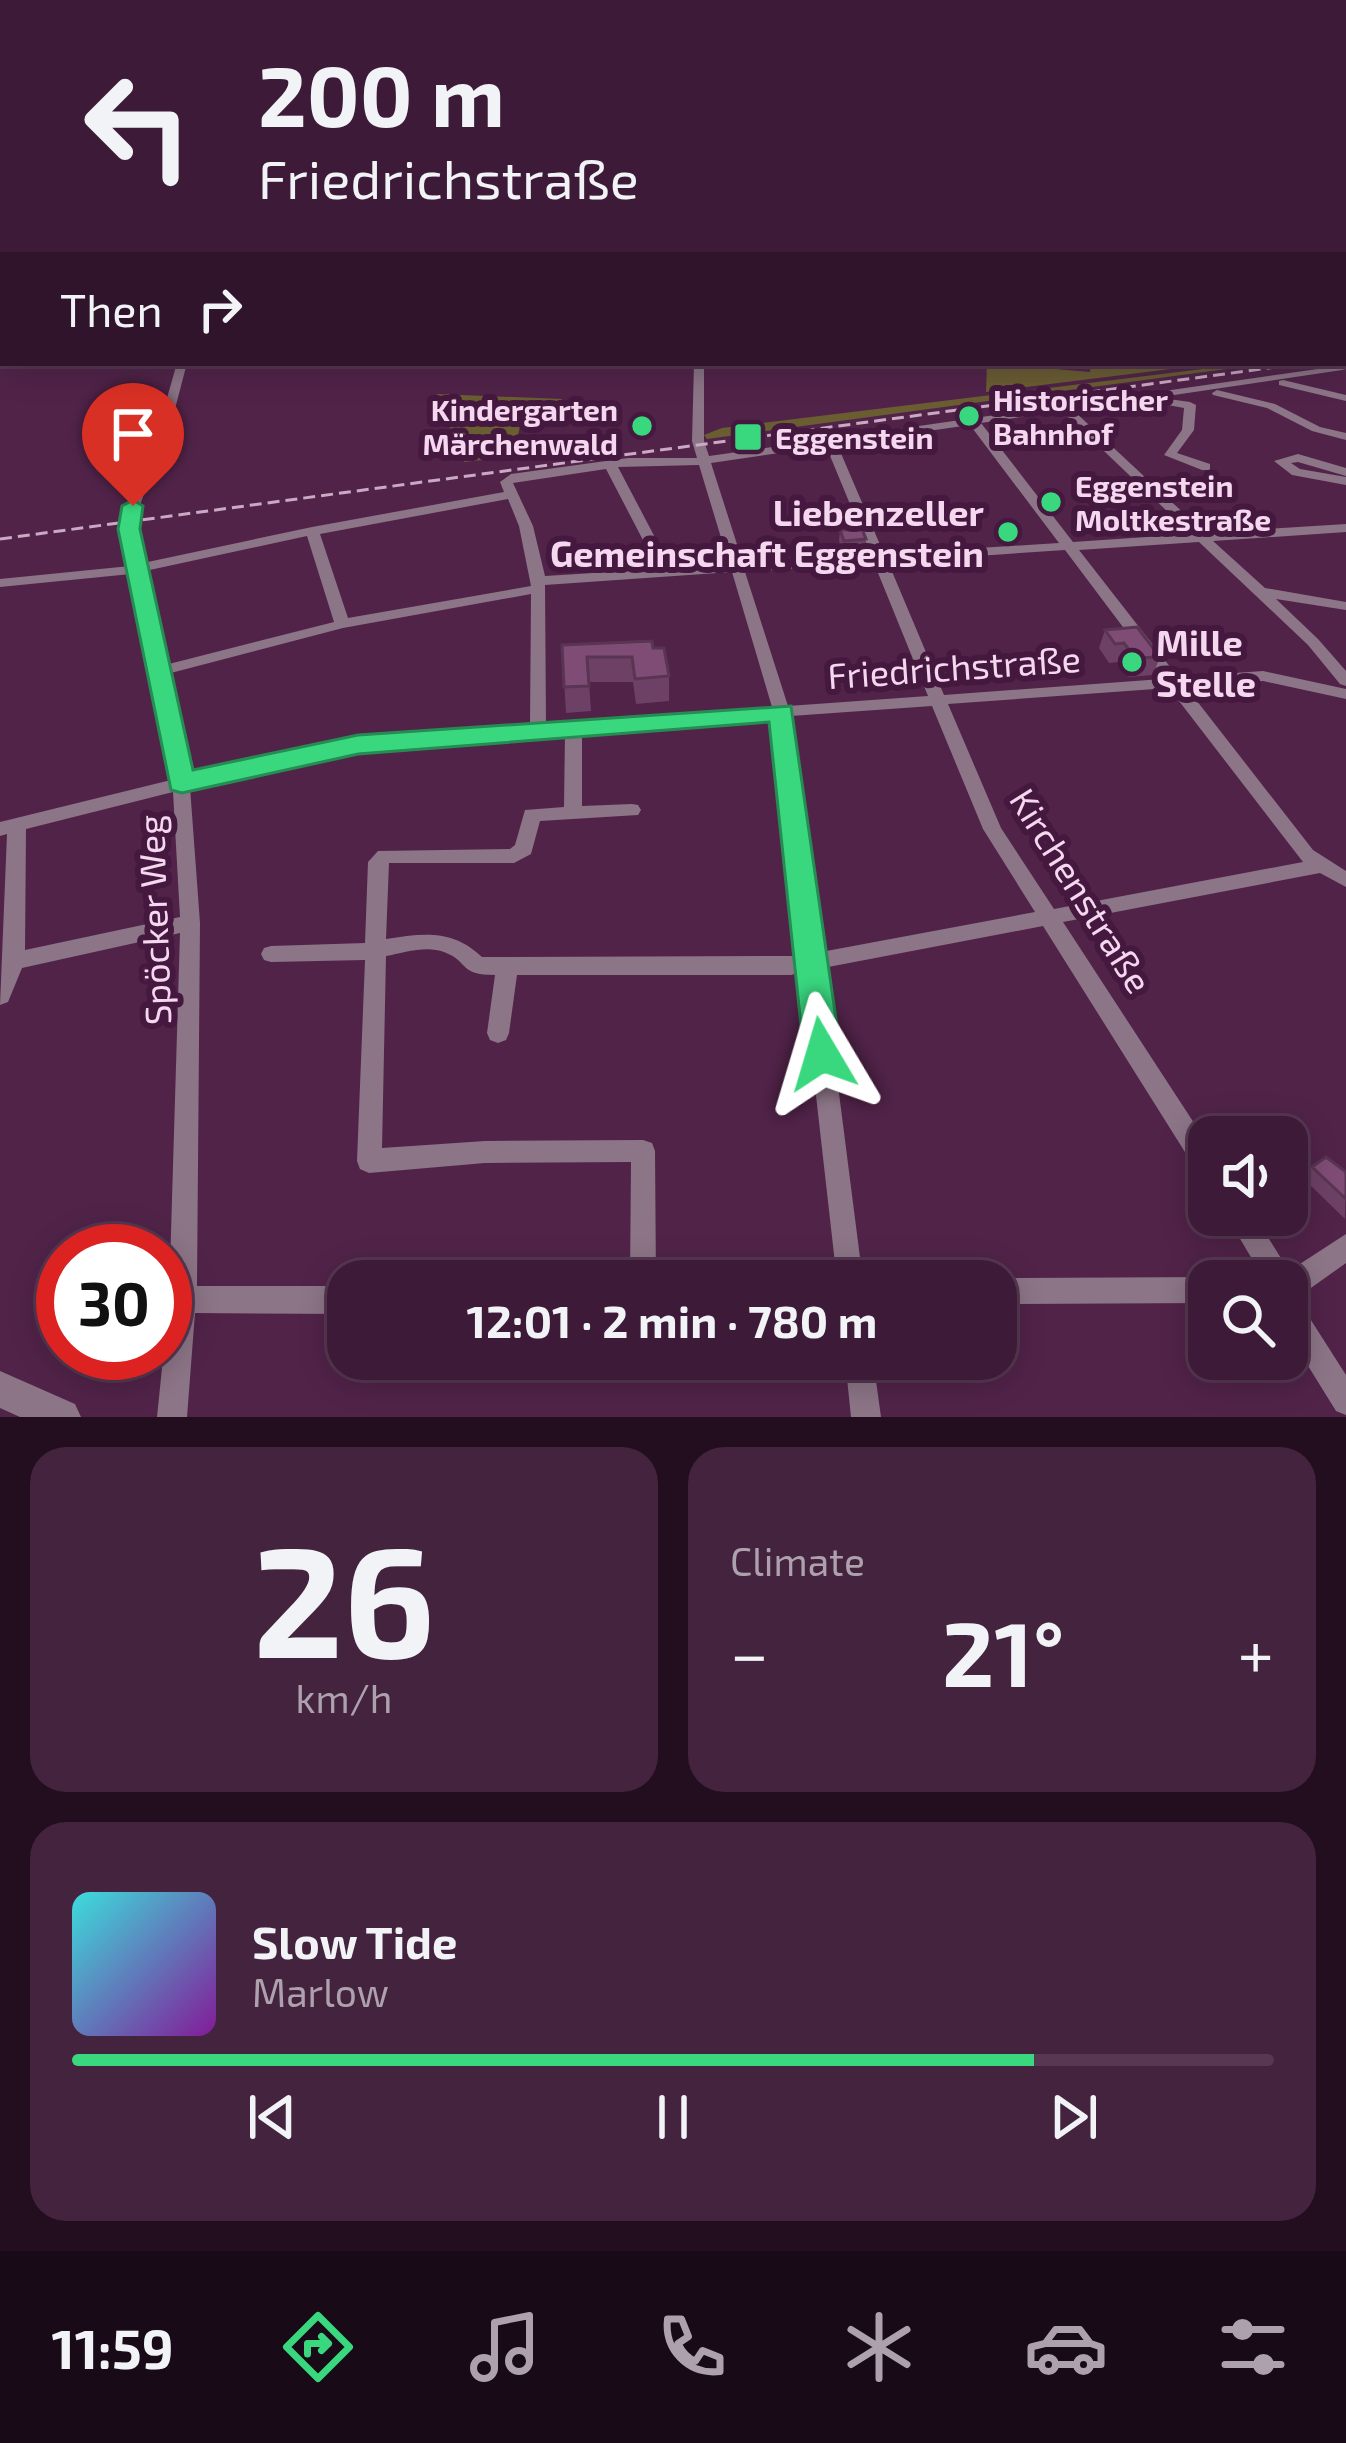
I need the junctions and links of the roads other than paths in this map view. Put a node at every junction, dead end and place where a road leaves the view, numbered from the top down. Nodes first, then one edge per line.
1 (181, 366) edge
2 (699, 366) edge
3 (1342, 368) dead end
4 (1275, 380) junction
5 (1207, 390) junction
6 (1152, 397) junction
7 (1346, 398) edge
8 (1066, 409) junction
9 (974, 422) junction
10 (1346, 436) edge
11 (830, 441) junction
12 (704, 460) junction
13 (610, 464) junction
14 (1206, 467) dead end
15 (1346, 472) edge
16 (1346, 481) edge
17 (511, 495) junction
18 (1346, 528) edge
19 (312, 531) junction
20 (1202, 536) junction
21 (1068, 545) junction
22 (880, 557) junction
23 (737, 567) junction
24 (137, 568) junction
25 (666, 571) junction
26 (0, 583) edge
27 (537, 585) junction
28 (1261, 592) junction
29 (1346, 606) edge
30 (342, 625) junction
31 (162, 670) junction
32 (1346, 681) edge
33 (1171, 682) junction
34 (1346, 694) edge
35 (938, 700) junction
36 (782, 712) junction
37 (574, 728) junction
38 (538, 730) junction
39 (182, 783) junction
40 (632, 809) dead end
41 (573, 812) junction
42 (9, 827) edge
43 (1320, 866) junction
44 (1346, 880) edge
45 (1050, 916) junction
46 (190, 923) junction
47 (376, 950) junction
48 (271, 954) dead end
49 (14, 961) junction
50 (811, 963) junction
51 (507, 967) junction
52 (0, 997) edge
53 (498, 1033) dead end
54 (1188, 1135) edge
55 (184, 1224) edge
56 (1346, 1246) edge
57 (643, 1260) edge
58 (847, 1260) edge
59 (1308, 1275) edge
60 (1188, 1290) edge
61 (1017, 1291) edge
62 (192, 1299) edge
63 (327, 1300) edge
64 (1308, 1341) edge
65 (175, 1380) edge
66 (862, 1380) edge
67 (0, 1389) edge
68 (1346, 1401) edge
69 (62, 1417) edge
70 (172, 1417) edge
71 (866, 1417) edge

1 - 24 street, Spöcker Weg
2 - 12 street
3 - 4 street
4 - 5 street
4 - 7 street
5 - 6 street
5 - 10 street
6 - 8 street
6 - 14 street
8 - 9 street
8 - 20 street
9 - 11 street
9 - 21 street
11 - 12 street
11 - 22 street, Kirchenstraße
12 - 13 street
12 - 23 street
13 - 17 street
13 - 25 street
15 - 16 street
17 - 19 street
17 - 27 street
18 - 20 street
19 - 24 street
19 - 30 street
20 - 21 street
20 - 28 street
21 - 22 street
21 - 33 street
22 - 23 street
22 - 35 street, Kirchenstraße
23 - 25 street
23 - 36 street
24 - 26 street
24 - 31 street, Spöcker Weg
25 - 27 street
27 - 30 street
27 - 38 street
28 - 29 street
28 - 32 street
30 - 31 street
31 - 39 street, Spöcker Weg
33 - 34 street, Friedrichstraße
33 - 35 street, Friedrichstraße
33 - 43 street
35 - 36 street, Friedrichstraße
35 - 45 street, Kirchenstraße
36 - 37 street, Friedrichstraße
36 - 50 street
37 - 38 street, Friedrichstraße
37 - 41 street
38 - 39 street, Friedrichstraße
39 - 42 street, Friedrichstraße
39 - 46 street, Spöcker Weg
40 - 41 street
41 - 47 street
42 - 49 street
43 - 44 street
43 - 45 street
45 - 50 street
45 - 54 street, Kirchenstraße
46 - 49 street
46 - 55 street, Spöcker Weg
47 - 48 street
47 - 51 street
47 - 57 street
49 - 52 street
50 - 51 street
50 - 58 street
51 - 53 street
56 - 59 street
60 - 61 street
62 - 63 street
64 - 68 street
65 - 70 street, Spöcker Weg
66 - 71 street
67 - 69 street

